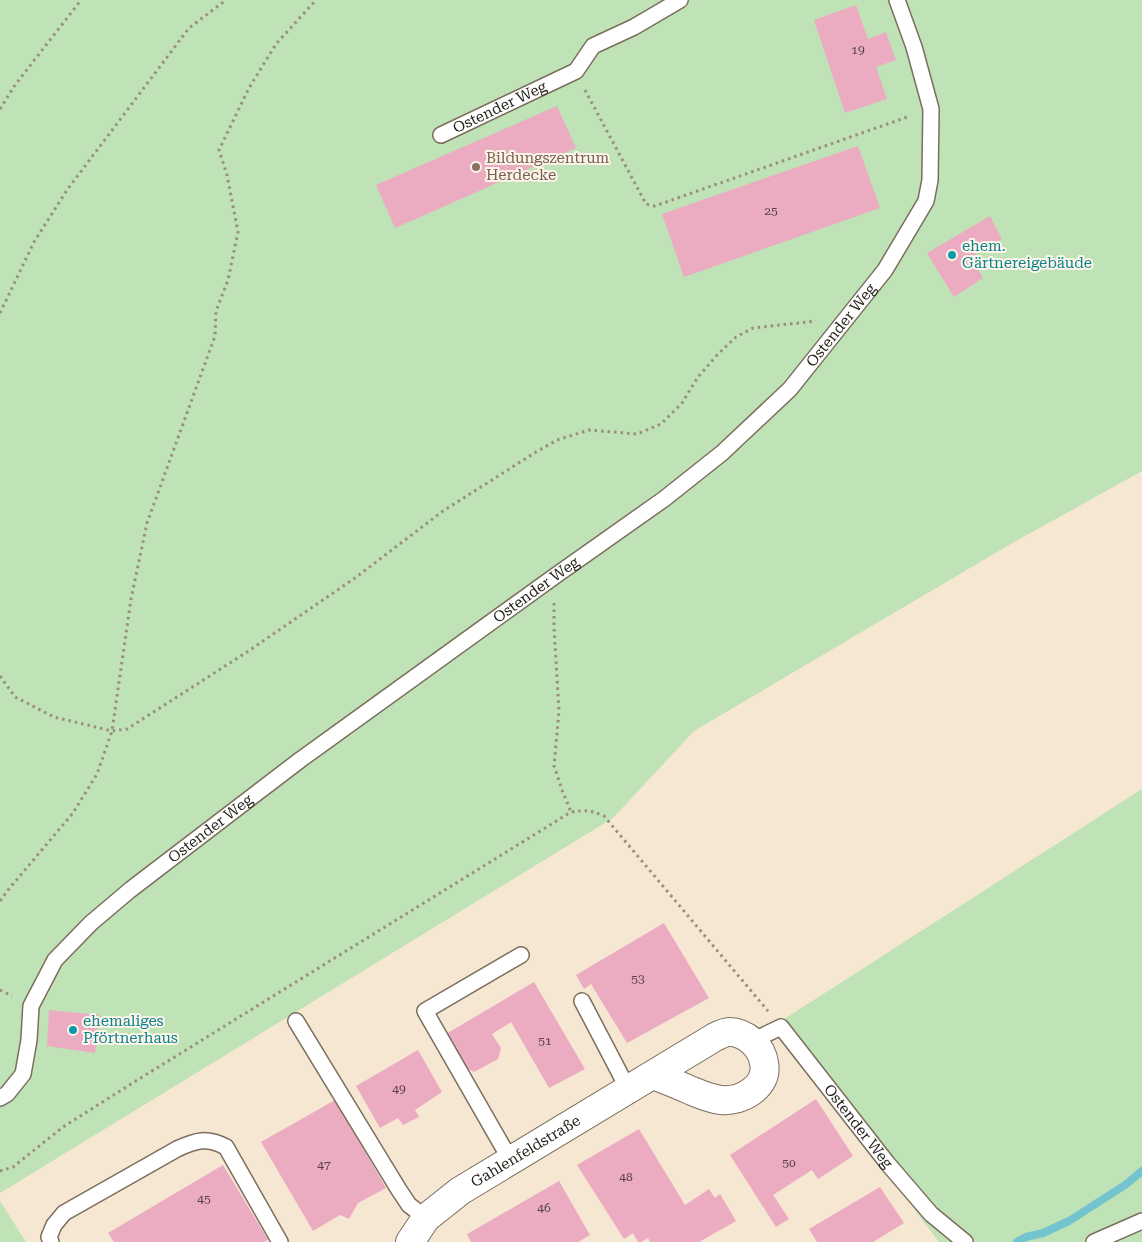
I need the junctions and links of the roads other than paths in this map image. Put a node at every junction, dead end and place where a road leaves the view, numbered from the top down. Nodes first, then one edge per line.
1 (680, 0) edge
2 (897, 0) edge
3 (441, 135) dead end
4 (521, 955) dead end
5 (582, 1001) dead end
6 (296, 1021) dead end
7 (752, 1041) junction
8 (653, 1074) junction
9 (628, 1089) junction
10 (0, 1098) edge
11 (511, 1161) junction
12 (426, 1218) junction
13 (1142, 1221) edge
14 (51, 1242) edge
15 (280, 1242) edge
16 (410, 1242) edge
17 (965, 1242) edge
18 (1094, 1242) edge

1 - 3 lane, Ostender Weg
2 - 10 lane, Ostender Weg
4 - 11 lane
5 - 9 lane
6 - 12 lane
7 - 8 street, Gahlenfeldstraße
7 - 8 street
7 - 17 lane, Ostender Weg
8 - 9 street, Gahlenfeldstraße
9 - 11 street, Gahlenfeldstraße
11 - 12 street, Gahlenfeldstraße
12 - 16 street, Gahlenfeldstraße
13 - 18 lane
14 - 15 lane

